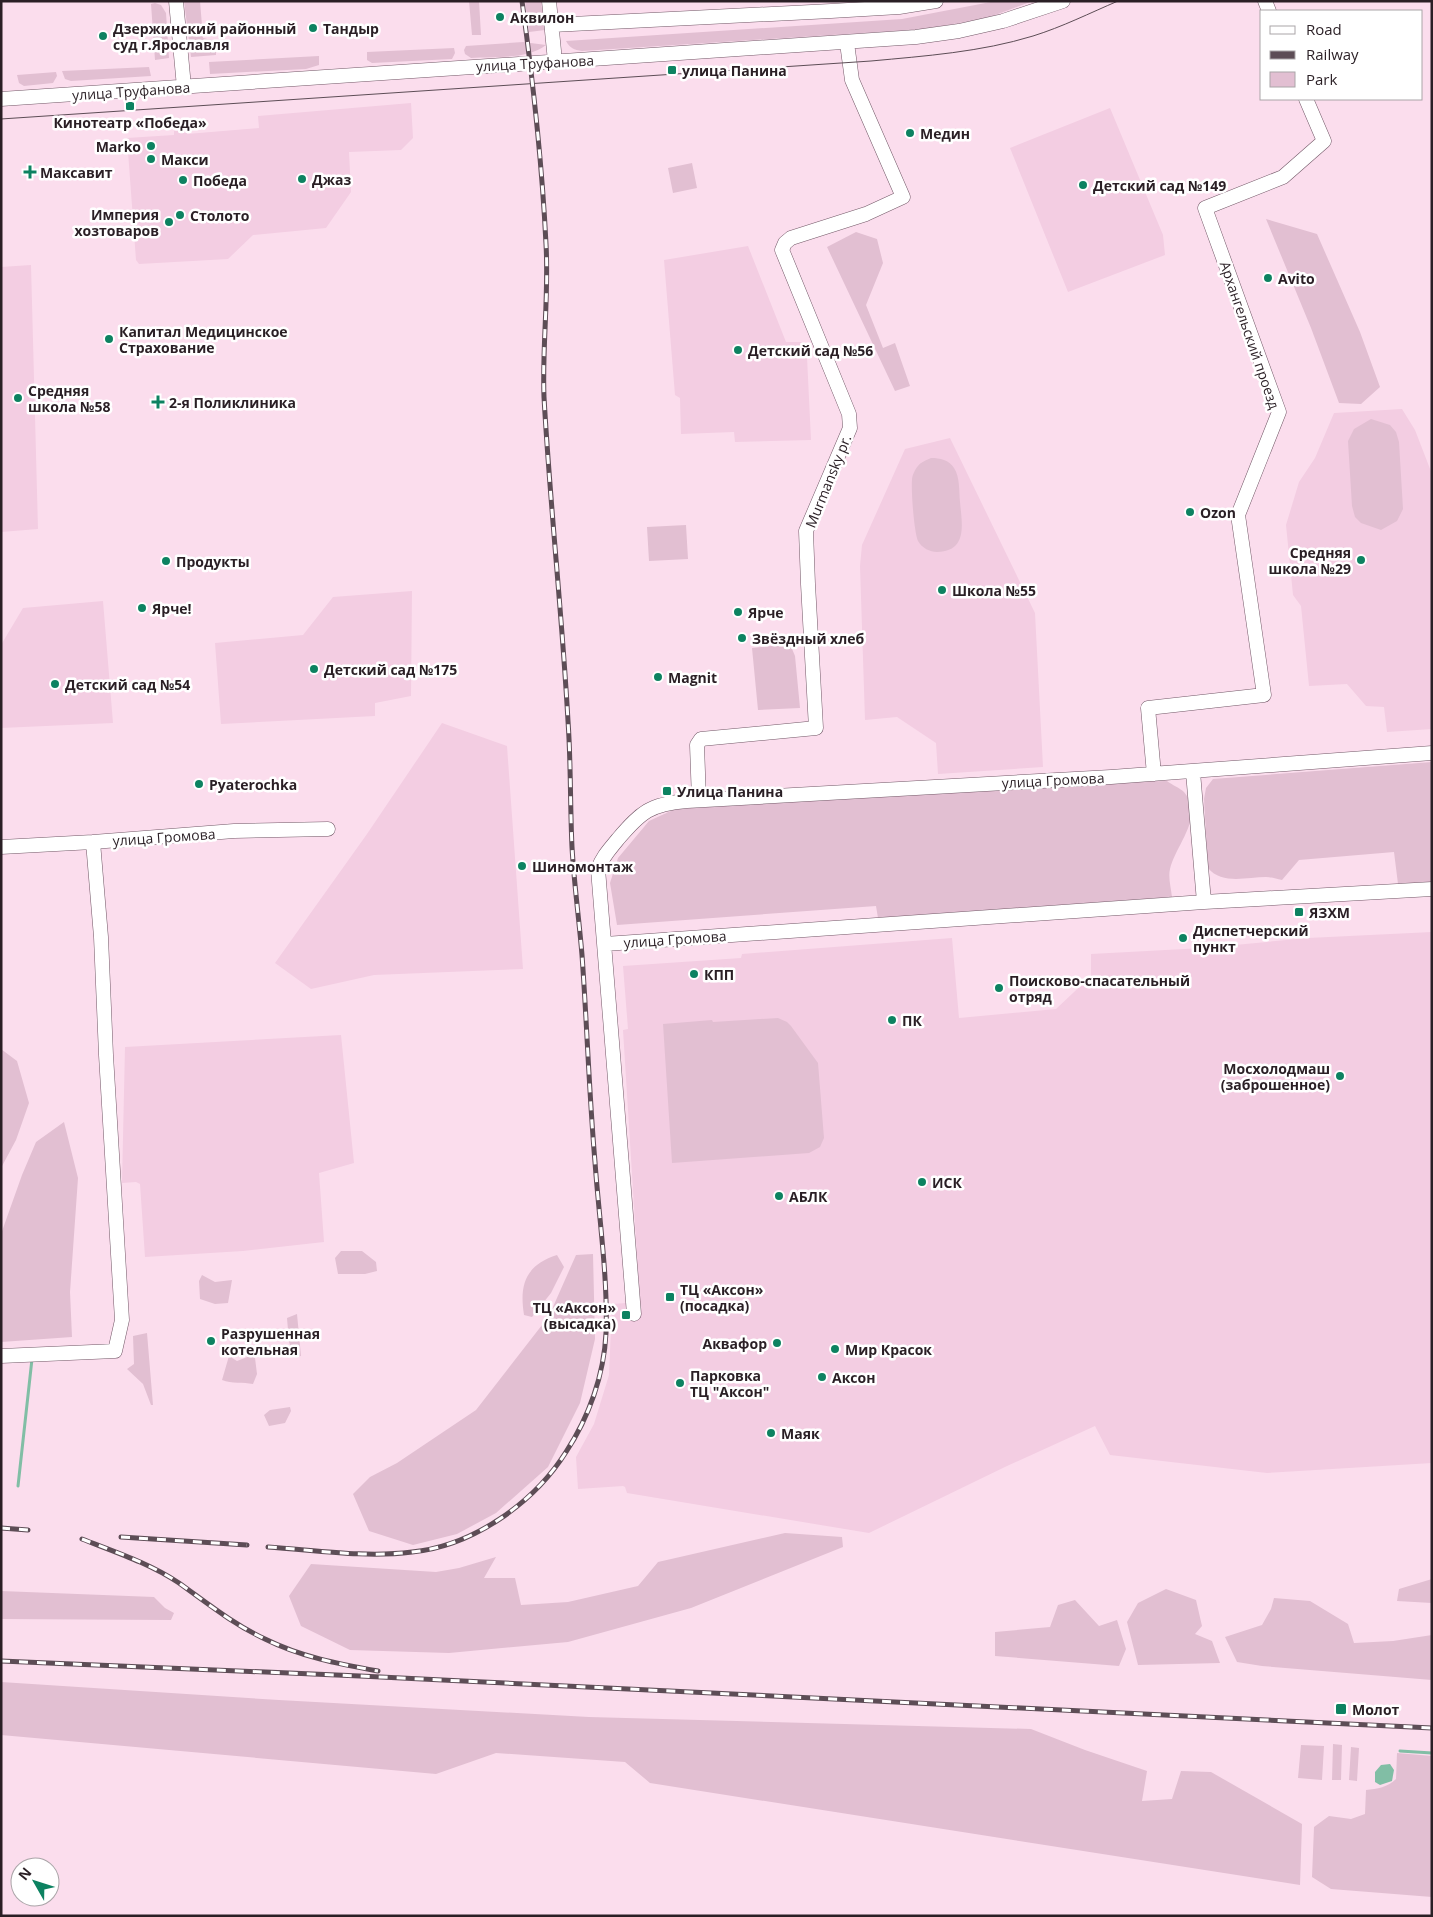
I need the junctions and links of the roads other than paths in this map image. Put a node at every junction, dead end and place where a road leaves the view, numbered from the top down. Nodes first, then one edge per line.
1 (176, 1) edge
2 (549, 1) edge
3 (936, 1) edge
4 (1064, 1) edge
5 (552, 25) junction
6 (847, 43) junction
7 (555, 61) junction
8 (184, 87) junction
9 (1, 99) edge
10 (1306, 100) edge
11 (1432, 753) edge
12 (1193, 772) junction
13 (1154, 774) junction
14 (699, 800) junction
15 (328, 829) dead end
16 (93, 842) junction
17 (1, 847) edge
18 (1432, 889) edge
19 (1204, 902) junction
20 (605, 944) junction
21 (634, 1314) dead end
22 (1, 1356) edge

1 - 8 street
2 - 5 street
3 - 5 street
4 - 6 street, улица Труфанова
5 - 7 street
6 - 7 street, улица Труфанова
6 - 14 street, Murmansky pr.
7 - 8 street, улица Труфанова
8 - 9 street, улица Труфанова
10 - 13 street, Архангельский проезд
11 - 12 street, улица Громова
12 - 13 street, улица Громова
12 - 19 street
13 - 14 street, улица Громова
14 - 20 street, улица Громова
15 - 16 street, улица Громова
16 - 17 street, улица Громова
16 - 22 street
18 - 19 street, улица Громова
19 - 20 street, улица Громова
20 - 21 street

